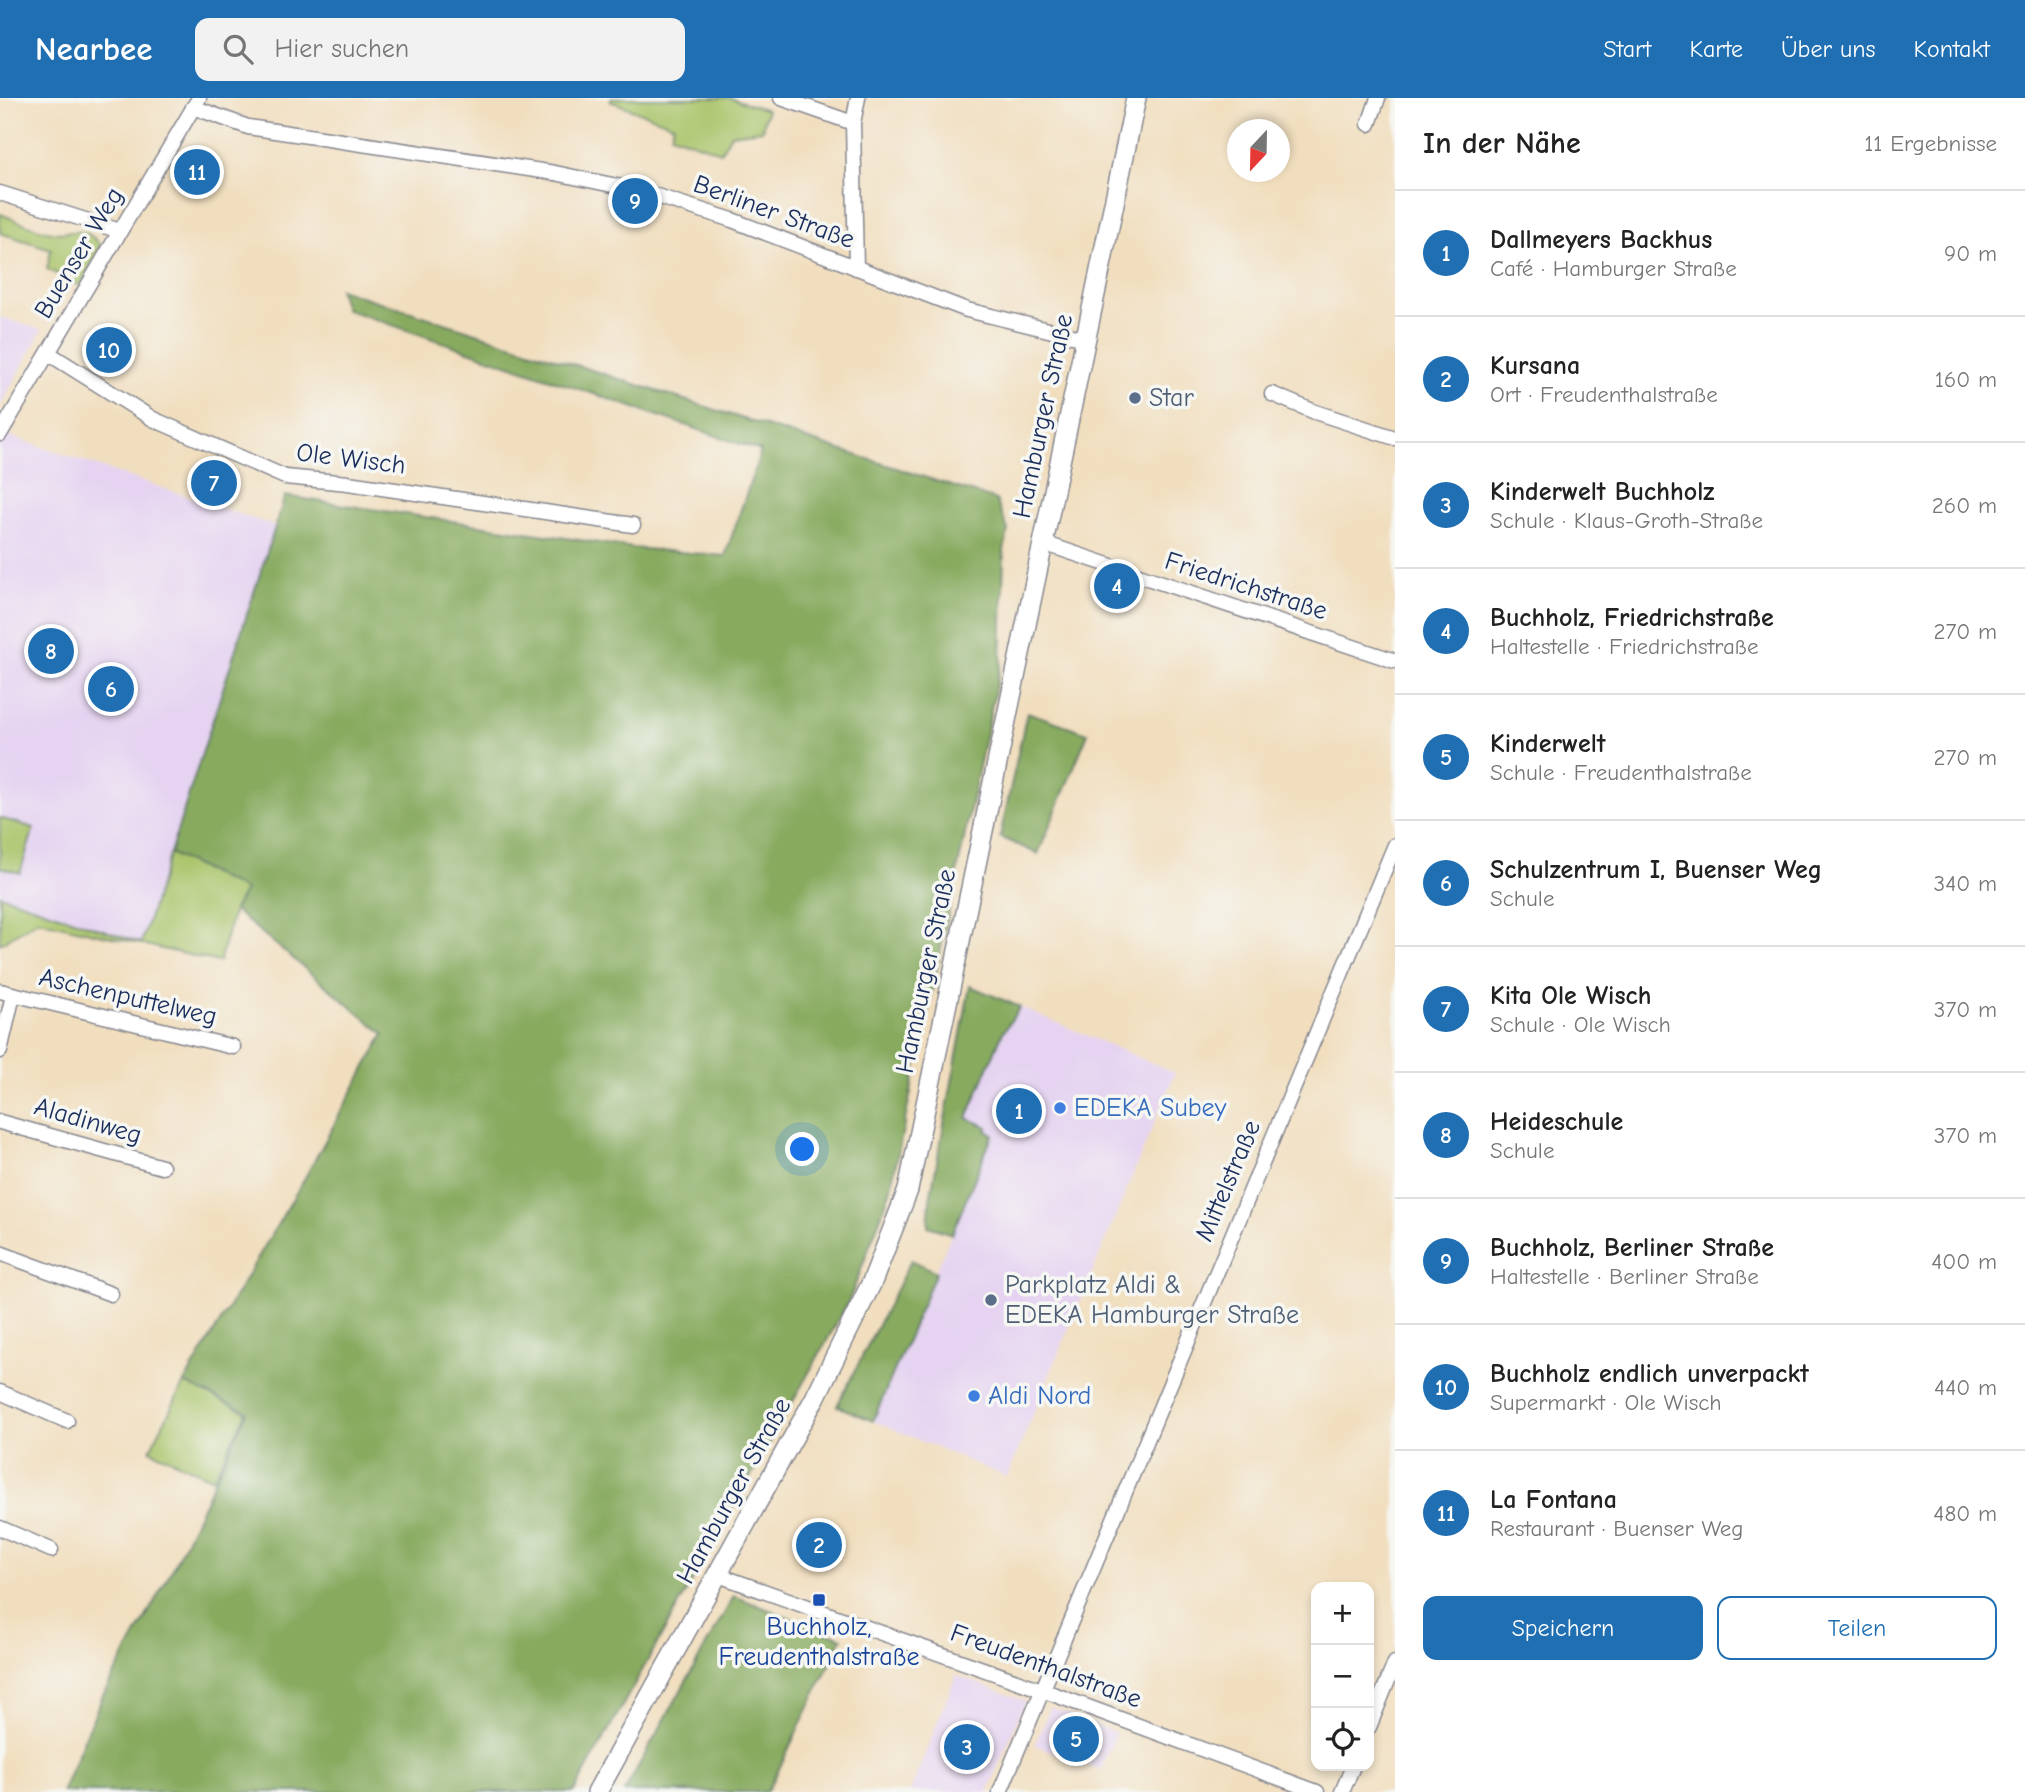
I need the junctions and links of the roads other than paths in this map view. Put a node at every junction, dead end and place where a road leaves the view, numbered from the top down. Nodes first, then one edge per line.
1 (781, 98) edge
2 (858, 98) edge
3 (1136, 98) edge
4 (1378, 98) edge
5 (196, 103) edge
6 (853, 122) junction
7 (1369, 124) dead end
8 (0, 193) edge
9 (120, 231) junction
10 (856, 268) junction
11 (1086, 339) junction
12 (48, 353) junction
13 (1272, 394) dead end
14 (0, 433) edge
15 (1395, 438) edge
16 (633, 525) dead end
17 (1043, 543) junction
18 (1395, 661) edge
19 (1395, 845) edge
20 (6, 993) edge
21 (233, 1047) dead end
22 (0, 1051) edge
23 (0, 1122) edge
24 (162, 1167) dead end
25 (0, 1253) edge
26 (111, 1294) dead end
27 (0, 1392) edge
28 (67, 1421) dead end
29 (0, 1528) edge
30 (51, 1550) dead end
31 (718, 1575) junction
32 (1395, 1663) edge
33 (1042, 1690) junction
34 (1374, 1715) edge
35 (1351, 1771) edge
36 (597, 1792) edge
37 (1000, 1792) edge
38 (1317, 1792) edge
39 (1342, 1792) edge

1 - 6 street
2 - 6 street
3 - 11 main road, Hamburger Straße
4 - 7 street
5 - 9 street, Buenser Weg
5 - 10 street, Berliner Straße
6 - 10 street
8 - 9 street
9 - 12 street, Buenser Weg
10 - 11 street, Berliner Straße
11 - 17 main road, Hamburger Straße
12 - 14 street, Buenser Weg
12 - 16 street, Ole Wisch
13 - 15 street
17 - 18 street, Friedrichstraße
17 - 31 main road, Hamburger Straße
19 - 33 street, Mittelstraße
20 - 21 street, Aschenputtelweg
20 - 22 street
23 - 24 street, Aladinweg
25 - 26 street
27 - 28 street
29 - 30 street
31 - 33 street, Freudenthalstraße
31 - 36 main road, Hamburger Straße
32 - 34 street
33 - 37 street, Mittelstraße
33 - 38 street, Freudenthalstraße
35 - 39 street

